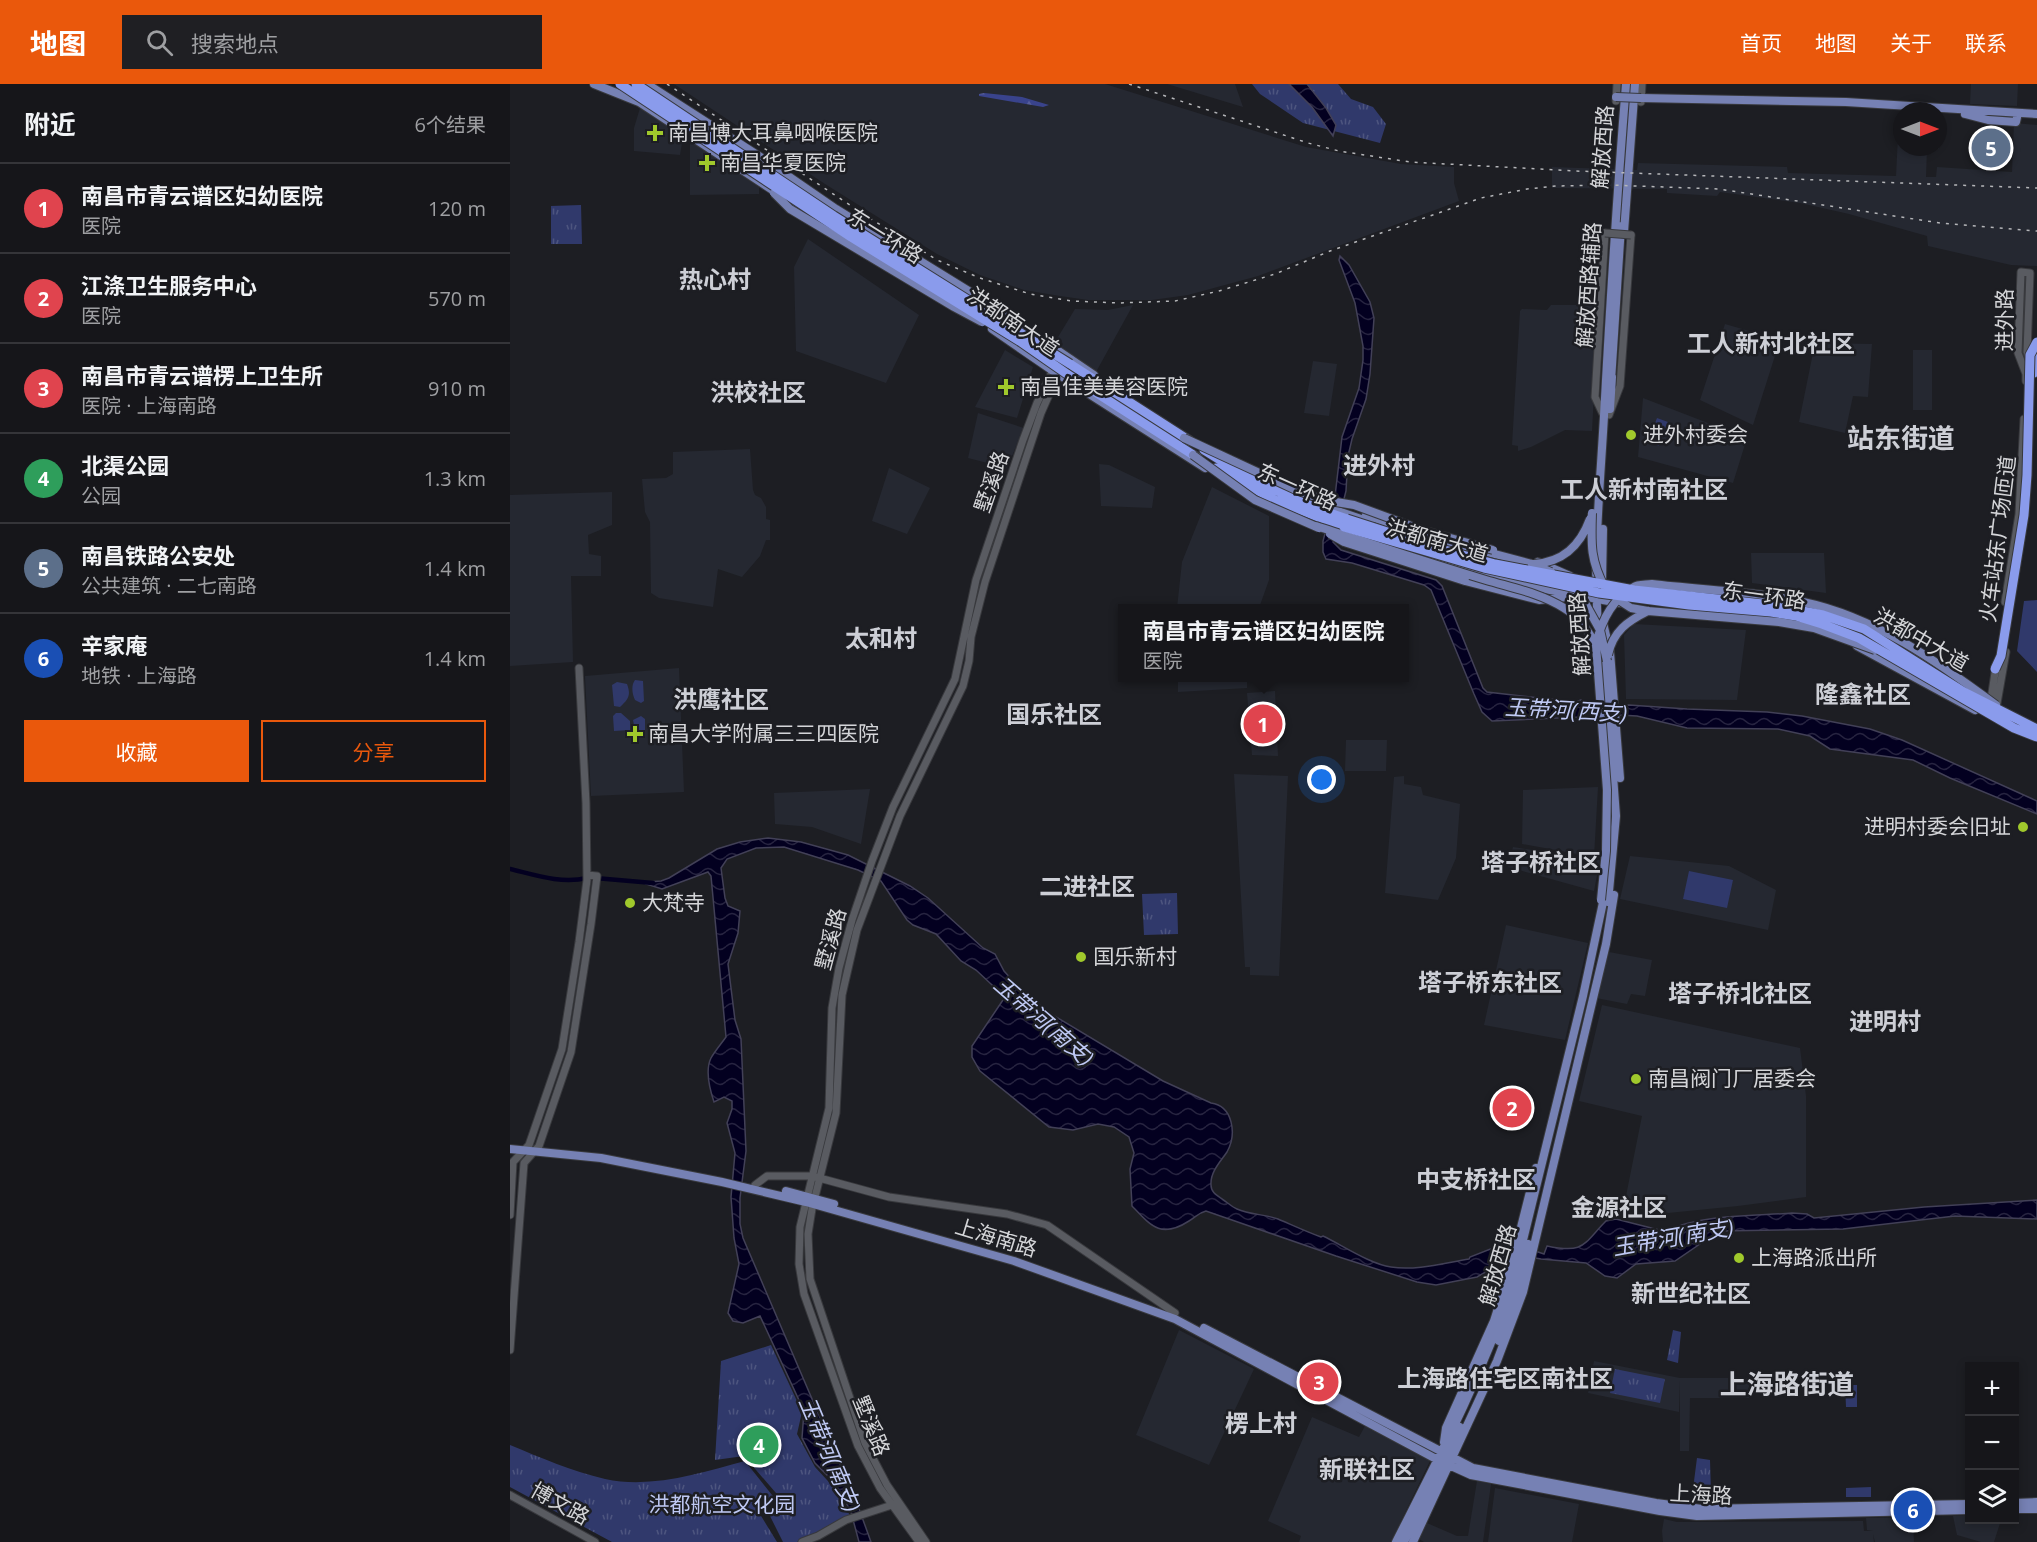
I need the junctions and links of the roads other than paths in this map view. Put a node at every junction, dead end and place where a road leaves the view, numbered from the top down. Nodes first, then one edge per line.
1 (594, 84) edge
2 (607, 84) edge
3 (620, 84) edge
4 (636, 84) edge
5 (647, 84) edge
6 (1622, 84) edge
7 (1633, 84) edge
8 (1642, 84) edge
9 (1616, 99) joint
10 (635, 100) junction
11 (1641, 100) junction
12 (1893, 109) edge
13 (1947, 113) edge
14 (2018, 113) junction
15 (2037, 114) edge
16 (774, 193) junction
17 (1021, 342) junction
18 (2037, 342) edge
19 (1063, 352) junction
20 (2037, 356) edge
21 (1072, 358) junction
22 (1056, 373) junction
23 (2032, 373) edge
24 (1606, 415) junction
25 (1184, 438) junction
26 (1602, 439) junction
27 (1193, 455) junction
28 (1325, 504) junction
29 (1592, 513) junction
30 (1316, 524) junction
31 (1532, 564) junction
32 (1570, 576) junction
33 (1598, 581) junction
34 (1574, 596) junction
35 (1599, 600) junction
36 (1648, 611) junction
37 (1600, 622) junction
38 (1596, 645) junction
39 (1890, 656) junction
40 (1607, 661) junction
41 (579, 668) dead end
42 (1995, 669) junction
43 (1605, 695) junction
44 (1994, 704) junction
45 (1990, 718) junction
46 (2015, 723) junction
47 (1608, 727) junction
48 (2037, 727) edge
49 (2036, 740) edge
50 (1614, 775) junction
51 (587, 877) junction
52 (1594, 949) junction
53 (510, 1144) edge
54 (531, 1148) junction
55 (510, 1149) edge
56 (815, 1177) junction
57 (754, 1187) junction
58 (810, 1200) junction
59 (510, 1215) edge
60 (1526, 1241) junction
61 (1520, 1267) junction
62 (1175, 1313) junction
63 (510, 1350) edge
64 (1445, 1459) junction
65 (510, 1496) edge
66 (2037, 1502) edge
67 (2019, 1503) edge
68 (1965, 1504) edge
69 (892, 1505) junction
70 (2019, 1509) edge
71 (2037, 1509) edge
72 (1965, 1510) edge
73 (595, 1542) edge
74 (802, 1542) edge
75 (919, 1542) edge
76 (927, 1542) edge
77 (1396, 1542) edge
78 (1404, 1542) edge
79 (1413, 1542) edge

1 - 10 main road, 洪都南大道
2 - 10 main road
3 - 17 highway, 东一环路, bridge
4 - 25 highway, 东一环路, bridge
5 - 19 main road, 洪都南大道
6 - 9 street
6 - 24 main road, 解放西路
7 - 24 main road, 解放西路
8 - 11 street
9 - 11 main road, bridge
10 - 16 main road, 洪都南大道
11 - 12 main road
11 - 14 main road
13 - 14 main road
14 - 15 main road
16 - 17 main road, bridge
16 - 22 main road, 洪都南大道
17 - 27 highway, 东一环路, bridge
18 - 42 highway, 火车站东广场匝道, bridge
19 - 21 main road, 洪都南大道
19 - 22 street, 墅溪路
20 - 23 highway
21 - 22 street, 墅溪路
21 - 28 main road, 洪都南大道
22 - 30 main road, 洪都南大道
22 - 56 street, 墅溪路
22 - 56 street, 墅溪路
23 - 23 street, 进外路
23 - 42 street, 进外路
23 - 44 street, 进外路
24 - 24 street, bridge
24 - 26 main road, 解放西路
24 - 33 main road, 解放西路
25 - 28 main road, bridge
25 - 46 highway, 东一环路, bridge
26 - 29 main road
26 - 33 main road, 解放西路
27 - 30 main road, bridge
27 - 39 highway, 东一环路, bridge
28 - 31 main road, bridge
28 - 32 main road, 洪都南大道
28 - 32 main road, bridge
29 - 31 main road, bridge
29 - 36 main road, bridge
30 - 34 main road, 洪都南大道, bridge
30 - 34 main road, bridge
30 - 38 main road, bridge
31 - 40 main road, bridge
32 - 33 main road, 洪都南大道
33 - 35 main road, 解放西路
33 - 44 main road, 洪都中大道
34 - 35 main road, 洪都南大道
35 - 37 main road, 解放西路
35 - 45 main road, 洪都中大道
36 - 39 main road, bridge
36 - 40 main road, bridge
37 - 43 main road
37 - 43 main road
38 - 46 main road, bridge
38 - 52 main road, bridge
39 - 46 highway, 东一环路, bridge
40 - 50 main road
41 - 51 street
42 - 44 street, 进外路
43 - 47 main road, bridge
43 - 47 main road
44 - 45 street, 进外路
44 - 48 main road, 洪都中大道
45 - 49 main road, 洪都中大道
46 - 48 highway, 东一环路, bridge
46 - 49 highway, bridge
47 - 50 main road, 解放西路
47 - 52 main road, 解放西路
47 - 60 main road
47 - 60 main road
50 - 60 main road, 解放西路
51 - 54 street
51 - 54 street
52 - 60 main road, 解放西路
53 - 54 main road, 上海南路
54 - 55 main road, 上海南路
54 - 57 main road, 上海南路
54 - 59 street
54 - 63 street
56 - 57 street, 上海南路
56 - 58 street, 墅溪路
56 - 62 street, 上海南路
57 - 58 main road, 上海南路
58 - 62 main road, 上海南路
58 - 64 main road, 上海南路
58 - 69 street, 墅溪路
58 - 76 street, 墅溪路
60 - 61 main road
60 - 61 main road
61 - 64 main road, 解放西路
61 - 64 main road
62 - 64 main road, 上海南路
64 - 68 main road, 上海路
64 - 72 main road, 上海路
64 - 77 main road, 解放西路
64 - 78 main road, 解放西路
64 - 79 main road
65 - 73 street, 博文路
66 - 67 main road
69 - 74 street
69 - 75 street, 墅溪路
70 - 71 main road

